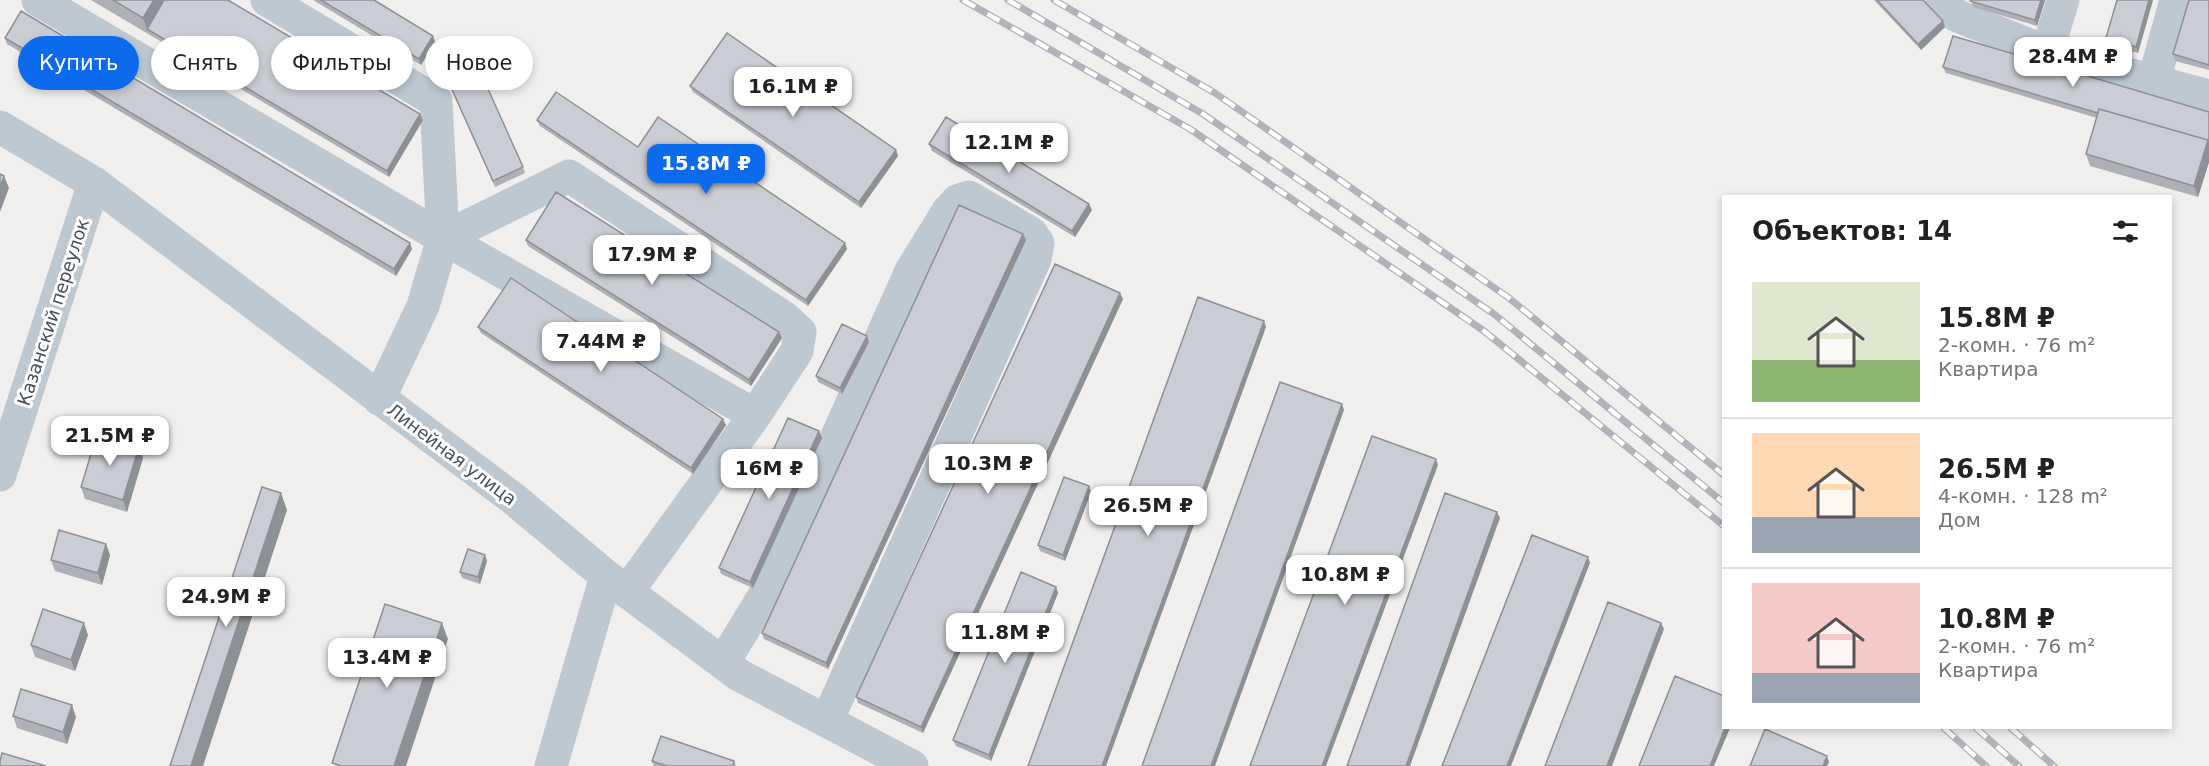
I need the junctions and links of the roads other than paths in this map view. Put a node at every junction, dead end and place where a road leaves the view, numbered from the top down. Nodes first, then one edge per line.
1 (38, 0) edge
2 (267, 0) edge
3 (1942, 0) edge
4 (2063, 0) edge
5 (2176, 0) edge
6 (2047, 52) junction
7 (2154, 80) junction
8 (2209, 96) edge
9 (0, 127) edge
10 (94, 183) junction
11 (443, 238) junction
12 (379, 399) junction
13 (755, 415) junction
14 (0, 475) edge
15 (617, 584) junction
16 (723, 663) junction
17 (827, 721) junction
18 (551, 766) edge
19 (912, 766) edge

1 - 11 street
2 - 11 street
3 - 6 street
4 - 6 street
5 - 7 street
6 - 7 street
7 - 8 street
9 - 10 street, Линейная улица
10 - 12 street, Линейная улица
10 - 14 street, Казанский переулок
11 - 12 street
11 - 13 street
11 - 13 street
12 - 15 street, Линейная улица
13 - 15 street
15 - 16 street, Линейная улица
15 - 18 street
16 - 17 street, Линейная улица
16 - 17 street
17 - 19 street, Линейная улица

